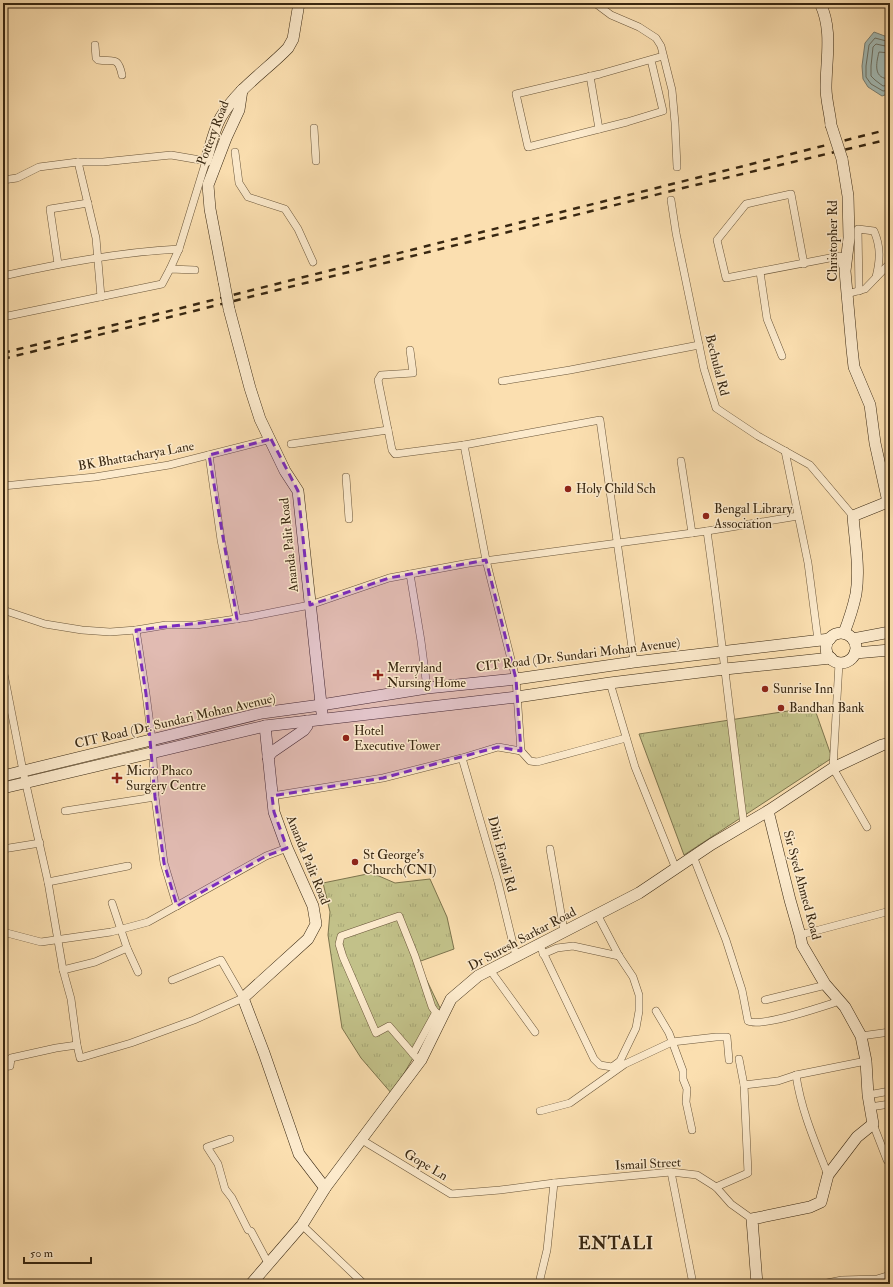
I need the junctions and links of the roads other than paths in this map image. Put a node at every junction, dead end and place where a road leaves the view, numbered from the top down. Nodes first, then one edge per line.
1 (299, 3) edge
2 (595, 3) edge
3 (820, 3) edge
4 (94, 45) dead end
5 (664, 56) junction
6 (651, 60) junction
7 (122, 75) dead end
8 (590, 76) junction
9 (242, 90) junction
10 (314, 128) dead end
11 (599, 129) junction
12 (234, 152) dead end
13 (206, 161) junction
14 (316, 161) dead end
15 (78, 162) junction
16 (678, 167) dead end
17 (3, 180) edge
18 (208, 185) joint
19 (671, 200) dead end
20 (88, 203) junction
21 (179, 249) junction
22 (98, 258) junction
23 (313, 262) dead end
24 (890, 263) edge
25 (58, 264) junction
26 (804, 264) junction
27 (170, 269) junction
28 (195, 270) dead end
29 (760, 272) junction
30 (3, 276) edge
31 (876, 278) junction
32 (859, 291) junction
33 (848, 294) junction
34 (101, 297) junction
35 (3, 308) edge
36 (3, 317) edge
37 (700, 345) junction
38 (410, 350) dead end
39 (782, 356) dead end
40 (502, 381) dead end
41 (388, 430) junction
42 (270, 439) junction
43 (291, 444) dead end
44 (464, 445) junction
45 (785, 451) junction
46 (209, 455) junction
47 (681, 461) dead end
48 (346, 477) dead end
49 (3, 486) edge
50 (889, 502) edge
51 (798, 516) junction
52 (853, 516) junction
53 (349, 519) dead end
54 (707, 531) junction
55 (692, 533) junction
56 (618, 542) junction
57 (486, 560) junction
58 (410, 574) junction
59 (310, 605) junction
60 (3, 610) edge
61 (237, 619) junction
62 (136, 630) junction
63 (890, 632) edge
64 (849, 636) junction
65 (830, 639) junction
66 (818, 640) junction
67 (890, 650) edge
68 (724, 651) junction
69 (855, 653) junction
70 (835, 660) junction
71 (634, 662) junction
72 (3, 669) edge
73 (726, 669) junction
74 (516, 679) junction
75 (610, 683) junction
76 (427, 688) junction
77 (517, 697) junction
78 (321, 706) junction
79 (322, 719) junction
80 (307, 721) junction
81 (265, 726) junction
82 (626, 738) junction
83 (152, 740) junction
84 (890, 743) edge
85 (521, 751) junction
86 (152, 752) junction
87 (268, 757) junction
88 (462, 758) junction
89 (833, 768) junction
90 (23, 771) junction
91 (3, 776) edge
92 (25, 782) junction
93 (3, 788) edge
94 (272, 796) junction
95 (154, 798) junction
96 (65, 811) dead end
97 (768, 811) junction
98 (744, 824) junction
99 (867, 827) dead end
100 (40, 843) junction
101 (287, 848) junction
102 (3, 849) edge
103 (550, 849) dead end
104 (693, 856) junction
105 (128, 866) dead end
106 (676, 869) junction
107 (48, 882) junction
108 (112, 903) dead end
109 (177, 906) junction
110 (890, 910) edge
111 (597, 914) junction
112 (121, 929) junction
113 (3, 932) edge
114 (564, 932) junction
115 (800, 935) junction
116 (57, 940) junction
117 (127, 948) junction
118 (541, 949) junction
119 (516, 956) junction
120 (619, 956) junction
121 (63, 970) junction
122 (490, 970) junction
123 (138, 972) dead end
124 (172, 980) dead end
125 (826, 985) junction
126 (243, 998) junction
127 (764, 1000) dead end
128 (840, 1001) junction
129 (656, 1011) dead end
130 (439, 1016) junction
131 (535, 1032) dead end
132 (890, 1032) edge
133 (861, 1036) junction
134 (672, 1042) junction
135 (77, 1045) junction
136 (416, 1058) junction
137 (739, 1059) dead end
138 (729, 1060) dead end
139 (866, 1061) junction
140 (3, 1067) edge
141 (796, 1075) junction
142 (744, 1085) junction
143 (890, 1091) edge
144 (868, 1096) junction
145 (890, 1104) edge
146 (870, 1107) junction
147 (540, 1112) dead end
148 (873, 1124) junction
149 (692, 1130) dead end
150 (230, 1139) dead end
151 (362, 1140) junction
152 (890, 1164) edge
153 (671, 1172) junction
154 (828, 1175) junction
155 (554, 1183) junction
156 (716, 1187) junction
157 (325, 1188) junction
158 (752, 1219) junction
159 (302, 1225) junction
160 (268, 1263) junction
161 (890, 1275) edge
162 (251, 1284) edge
163 (364, 1284) edge
164 (541, 1284) edge
165 (693, 1284) edge
166 (757, 1284) edge
167 (822, 1284) edge

1 - 9 street, Pottery Road
2 - 5 street
3 - 33 street, Christopher Rd, bridge
4 - 7 street
5 - 6 street
5 - 16 street
6 - 8 street
6 - 11 street
8 - 11 street
8 - 11 street
9 - 13 street, Pottery Road
9 - 18 street, Pottery Road
10 - 14 street
12 - 23 street
13 - 15 street
13 - 21 street
15 - 17 street
15 - 20 street
18 - 42 street, Ananda Palit Road, bridge
19 - 37 street, Bechulal Rd
20 - 22 street
20 - 25 street
21 - 22 street
21 - 27 street
22 - 25 street
22 - 34 street
24 - 31 street
25 - 30 street
26 - 29 street
26 - 29 street
26 - 33 street
27 - 28 street
27 - 34 street
29 - 39 street
31 - 32 street
31 - 32 street
32 - 33 street
33 - 50 street, Christopher Rd
34 - 36 street
35 - 36 street
37 - 40 street
37 - 45 street, Bechulal Rd
38 - 41 street
41 - 43 street
41 - 44 street
42 - 46 street, BK Bhattacharya Lane
42 - 59 street, Ananda Palit Road
44 - 56 street
44 - 57 street
45 - 51 street
45 - 52 street, Bechulal Rd
46 - 49 street, BK Bhattacharya Lane
46 - 61 street
47 - 55 street
48 - 53 street
50 - 52 street
51 - 54 street
51 - 66 street
52 - 64 street
54 - 55 street
54 - 68 street
55 - 56 street
56 - 57 street
56 - 71 street
57 - 58 street
57 - 74 street
58 - 59 street
58 - 76 street
59 - 61 street
59 - 78 street, Ananda Palit Road
60 - 62 street
61 - 62 street
62 - 83 street
63 - 64 street
64 - 65 street
64 - 69 street
65 - 66 street, CIT Road (Dr. Sundari Mohan Avenue)
65 - 70 street
66 - 68 street, CIT Road (Dr. Sundari Mohan Avenue)
67 - 69 street
68 - 71 street, CIT Road (Dr. Sundari Mohan Avenue)
68 - 73 street
69 - 70 street
70 - 73 street, CIT Road (Dr. Sundari Mohan Avenue)
70 - 89 street
71 - 74 street, CIT Road (Dr. Sundari Mohan Avenue)
72 - 90 street
73 - 75 street, CIT Road (Dr. Sundari Mohan Avenue)
73 - 98 street
74 - 76 street, CIT Road (Dr. Sundari Mohan Avenue)
74 - 77 street
75 - 77 street, CIT Road (Dr. Sundari Mohan Avenue)
75 - 82 street
76 - 78 street, CIT Road (Dr. Sundari Mohan Avenue)
77 - 79 street, CIT Road (Dr. Sundari Mohan Avenue)
77 - 85 street
78 - 79 street, Ananda Palit Road
78 - 83 street, CIT Road (Dr. Sundari Mohan Avenue)
79 - 80 street, CIT Road (Dr. Sundari Mohan Avenue)
80 - 81 street, CIT Road (Dr. Sundari Mohan Avenue)
80 - 87 street
81 - 86 street, CIT Road (Dr. Sundari Mohan Avenue)
81 - 87 street, Ananda Palit Road
82 - 85 street
82 - 106 street
83 - 86 street
83 - 90 street, CIT Road (Dr. Sundari Mohan Avenue)
84 - 89 street, Dr Suresh Sarkar Road
85 - 88 street
86 - 92 street, CIT Road (Dr. Sundari Mohan Avenue)
86 - 95 street
87 - 94 street, Ananda Palit Road
88 - 94 street
88 - 119 street, Dihi Entali Rd
89 - 97 street, Dr Suresh Sarkar Road
89 - 99 street
90 - 91 street, CIT Road (Dr. Sundari Mohan Avenue)
90 - 92 street
92 - 93 street, CIT Road (Dr. Sundari Mohan Avenue)
92 - 100 street
94 - 101 street, Ananda Palit Road
95 - 96 street
95 - 109 street
97 - 98 street, Dr Suresh Sarkar Road
97 - 115 street, Sir Syed Ahmed Road
98 - 104 street, Dr Suresh Sarkar Road
100 - 102 street
100 - 107 street
101 - 109 street
101 - 126 street, Ananda Palit Road
103 - 114 street
104 - 106 street, Dr Suresh Sarkar Road
104 - 128 street
105 - 107 street
106 - 111 street, Dr Suresh Sarkar Road
107 - 116 street
108 - 112 street
109 - 112 street
110 - 115 street
111 - 114 street, Dr Suresh Sarkar Road
111 - 120 street
112 - 116 street
112 - 117 street
113 - 116 street
114 - 118 street, Dr Suresh Sarkar Road
115 - 125 street, Sir Syed Ahmed Road
116 - 121 street
117 - 121 street
117 - 123 street
118 - 119 street, Dr Suresh Sarkar Road
118 - 120 street
118 - 120 street
119 - 122 street, Dr Suresh Sarkar Road
121 - 135 street
122 - 130 street, Dr Suresh Sarkar Road
122 - 131 street
124 - 126 street
125 - 127 street
125 - 128 street, Sir Syed Ahmed Road
126 - 135 street
126 - 157 street
128 - 133 street, Sir Syed Ahmed Road
129 - 134 street
130 - 136 street, Dr Suresh Sarkar Road
130 - 136 street
132 - 133 street
133 - 139 street, Sir Syed Ahmed Road
134 - 138 street
134 - 147 street
134 - 149 street
135 - 140 street
136 - 151 street, Dr Suresh Sarkar Road
137 - 142 street
139 - 141 street
139 - 144 street, Sir Syed Ahmed Road
141 - 142 street
141 - 154 street
142 - 156 street
143 - 144 street
144 - 146 street, Sir Syed Ahmed Road
145 - 146 street
146 - 148 street, Sir Syed Ahmed Road
148 - 152 street
148 - 154 street
150 - 160 street
151 - 155 street, Gope Ln
151 - 157 street, Dr Suresh Sarkar Road
153 - 155 street, Ismail Street
153 - 156 street, Ismail Street
153 - 165 street
154 - 158 street
155 - 164 street
156 - 158 street, Ismail Street
157 - 159 street, Dr Suresh Sarkar Road
158 - 166 street
159 - 160 street, Dr Suresh Sarkar Road
159 - 163 street
160 - 162 street, Dr Suresh Sarkar Road
161 - 167 street

